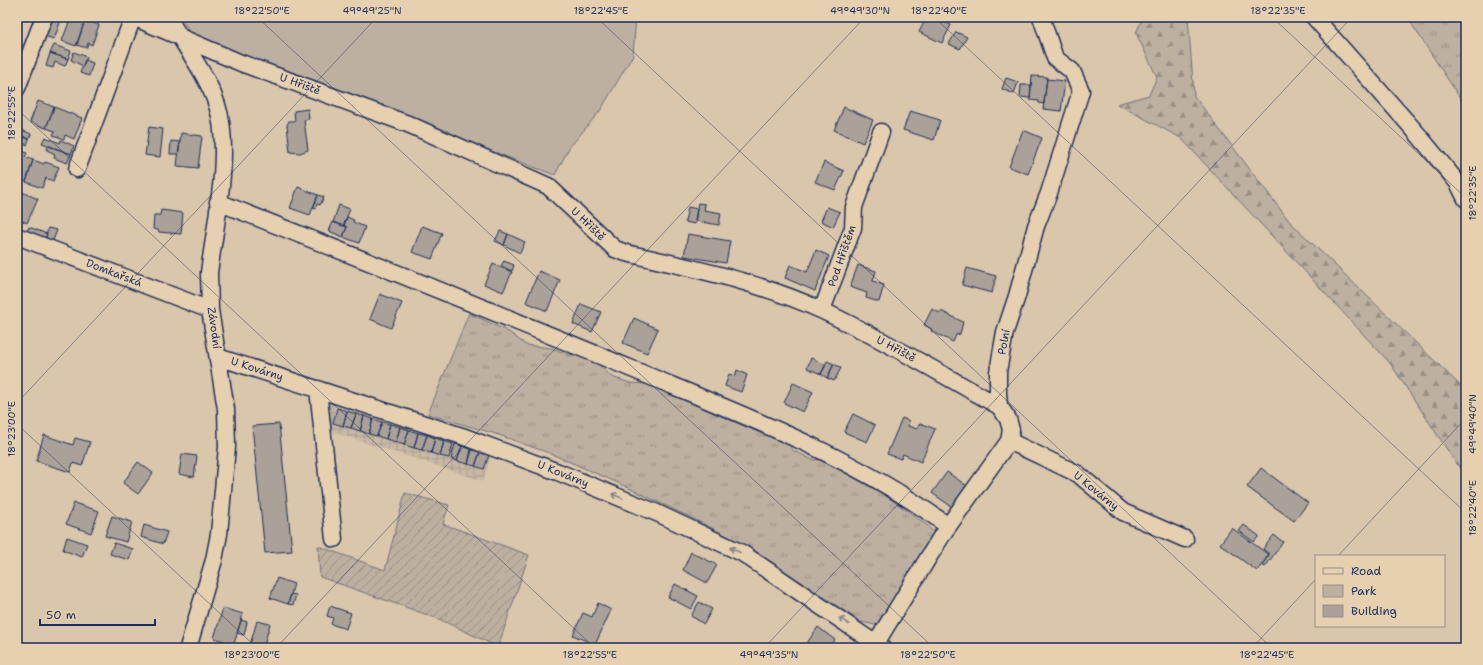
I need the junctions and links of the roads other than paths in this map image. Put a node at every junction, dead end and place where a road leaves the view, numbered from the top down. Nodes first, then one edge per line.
1 (44, 17) edge
2 (133, 17) edge
3 (168, 17) edge
4 (1041, 17) edge
5 (1314, 17) edge
6 (179, 36) junction
7 (17, 88) edge
8 (881, 132) dead end
9 (77, 169) dead end
10 (1466, 199) edge
11 (218, 202) junction
12 (17, 236) edge
13 (210, 310) junction
14 (822, 310) junction
15 (218, 356) junction
16 (318, 388) junction
17 (999, 406) junction
18 (1009, 441) junction
19 (948, 526) junction
20 (334, 539) dead end
21 (1185, 539) dead end
22 (877, 646) edge
23 (188, 648) edge

1 - 7 street
2 - 6 street, U Hřiště
2 - 9 street
3 - 6 street, Závodní
4 - 17 street, Polní
5 - 10 street
6 - 11 street, Závodní
6 - 14 street, U Hřiště
8 - 14 street, Pod Hřištěm
11 - 13 street, Závodní
11 - 19 street
12 - 13 street, Domkařská
13 - 15 street, Závodní
14 - 17 street, U Hřiště
15 - 16 street, U Kovárny
15 - 23 street, Závodní
16 - 20 street
22 -> 16 street, U Kovárny
17 - 18 street, Polní
18 - 19 street
18 - 21 street, U Kovárny
19 - 22 street

